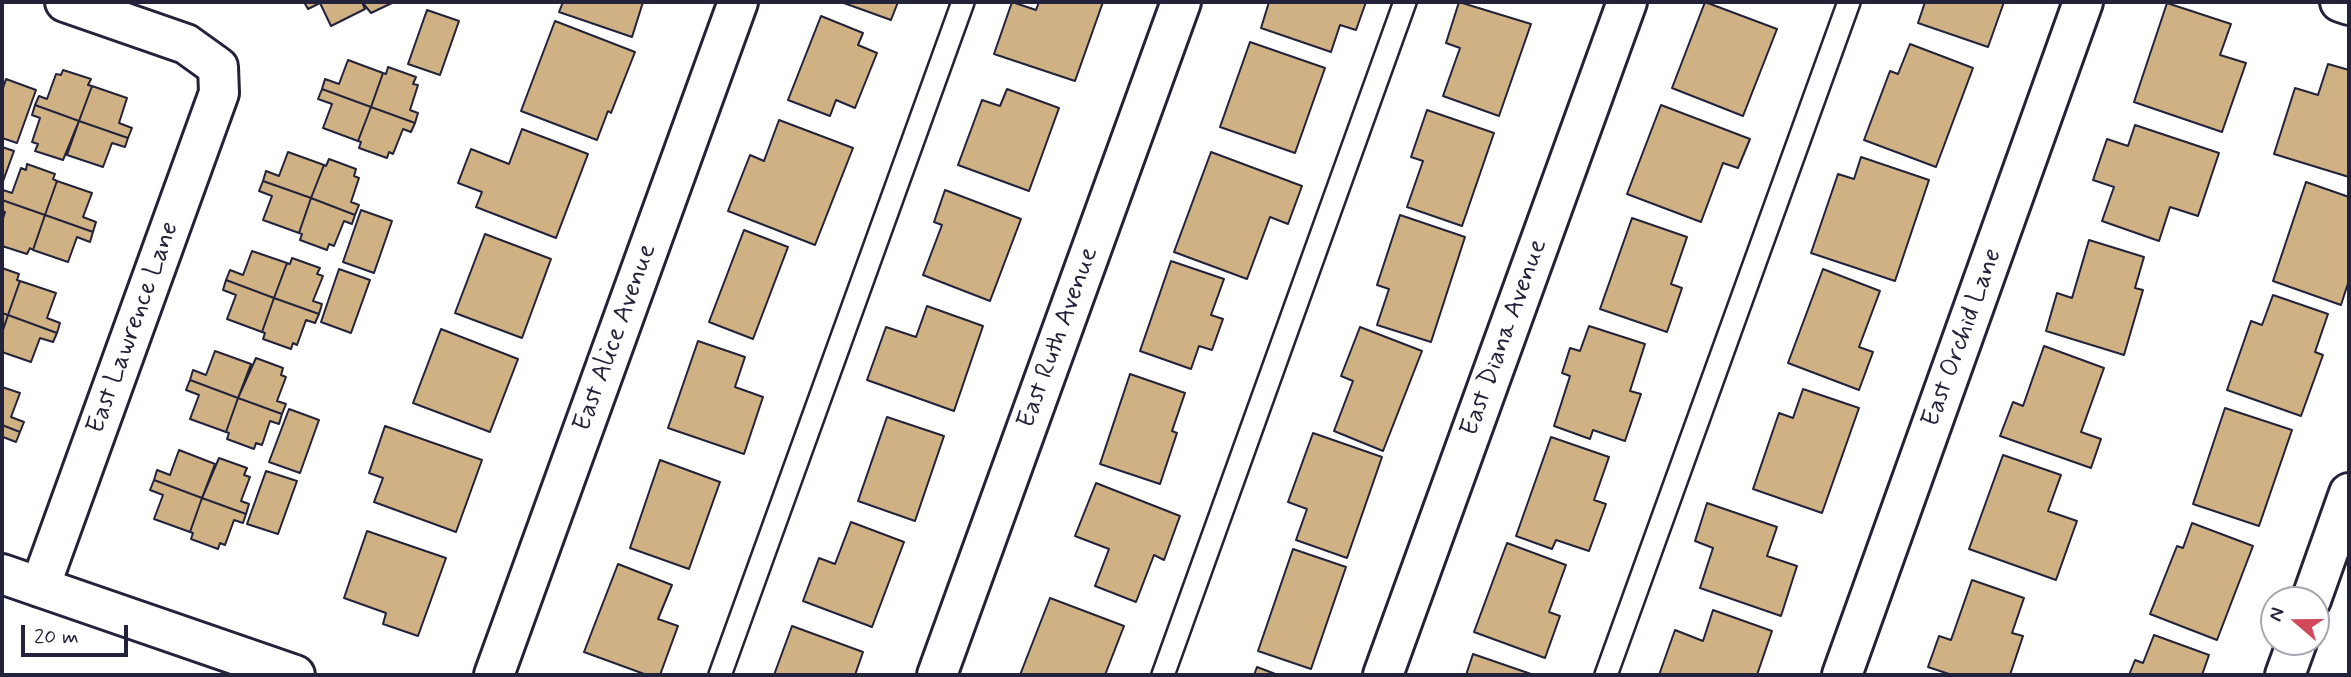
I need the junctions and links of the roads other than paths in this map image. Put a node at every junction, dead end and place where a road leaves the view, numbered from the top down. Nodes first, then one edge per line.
1 (65, 2) edge
2 (738, 2) edge
3 (963, 2) edge
4 (1181, 2) edge
5 (1405, 2) edge
6 (1627, 2) edge
7 (1849, 2) edge
8 (2083, 2) edge
9 (2340, 2) edge
10 (2349, 5) edge
11 (2349, 493) edge
12 (2, 574) edge
13 (2316, 586) edge
14 (40, 587) junction
15 (2292, 656) edge
16 (502, 673) edge
17 (295, 675) edge
18 (720, 675) edge
19 (937, 675) edge
20 (1163, 675) edge
21 (1383, 675) edge
22 (1606, 675) edge
23 (1842, 675) edge
24 (2285, 675) edge

1 - 14 street, East Lawrence Lane
2 - 16 street, East Alice Avenue
3 - 18 lane
4 - 19 street, East Ruth Avenue
5 - 20 lane
6 - 21 street, East Diana Avenue
7 - 22 lane
8 - 23 street, East Orchid Lane
9 - 10 street
11 - 13 street
12 - 14 street
14 - 17 street
15 - 24 street

